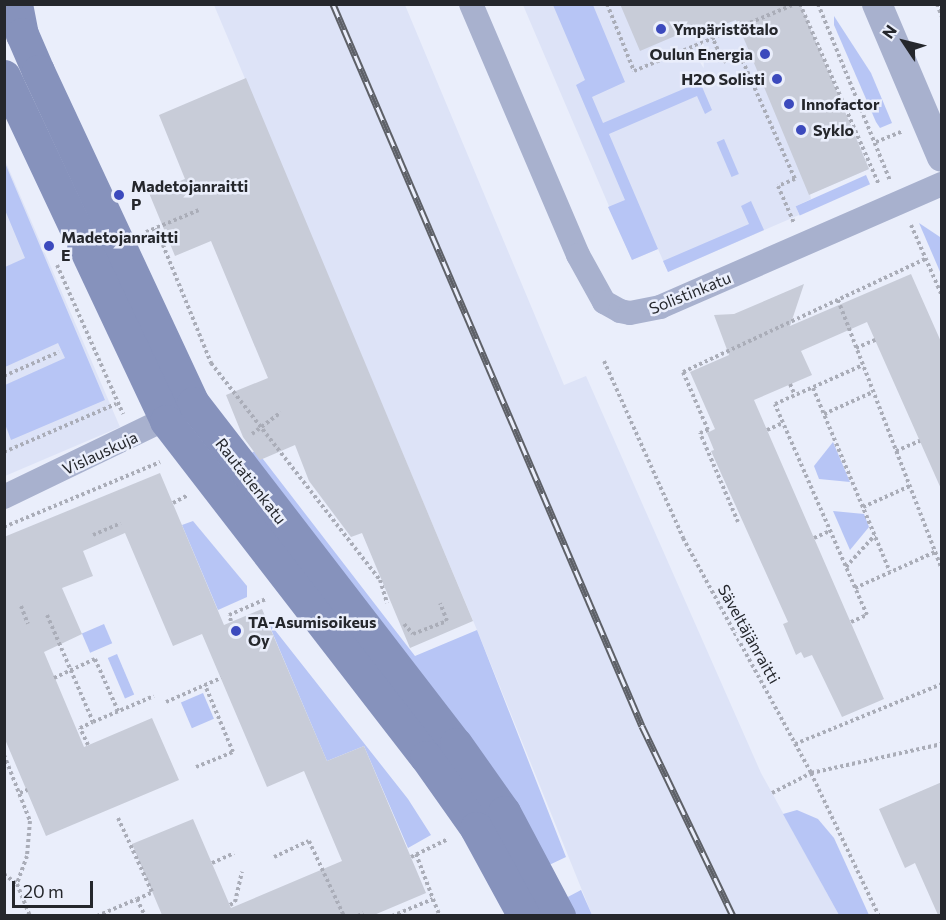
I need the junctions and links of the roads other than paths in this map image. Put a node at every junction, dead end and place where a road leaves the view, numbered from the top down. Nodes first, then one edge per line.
1 (16, 4) edge
2 (471, 4) edge
3 (876, 4) edge
4 (4, 76) edge
5 (942, 157) edge
6 (942, 184) edge
7 (193, 403) junction
8 (166, 421) junction
9 (4, 496) edge
10 (524, 915) edge
11 (559, 915) edge

1 - 7 main road, Rautatienkatu
2 - 6 street, Solistinkatu
3 - 5 street
4 - 8 main road, Rautatienkatu
7 - 8 street, Vislauskuja
7 - 11 main road, Rautatienkatu
8 - 9 street, Vislauskuja
8 - 10 main road, Rautatienkatu

